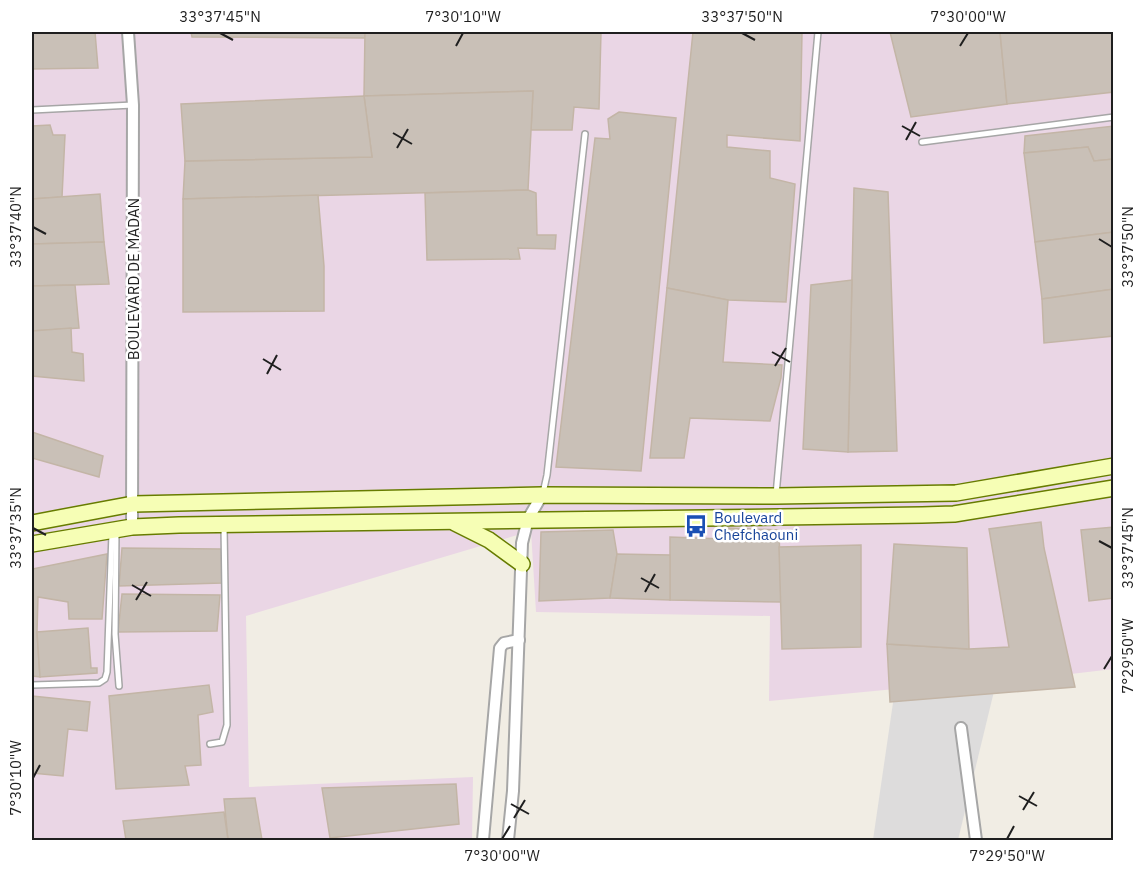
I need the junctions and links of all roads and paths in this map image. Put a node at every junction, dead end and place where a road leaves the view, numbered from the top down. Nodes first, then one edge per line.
1 (128, 32) edge
2 (818, 32) edge
3 (133, 105) junction
4 (32, 110) edge
5 (1113, 117) edge
6 (585, 134) dead end
7 (922, 142) dead end
8 (1113, 466) edge
9 (1113, 488) edge
10 (542, 495) junction
11 (776, 496) junction
12 (325, 501) junction
13 (133, 504) junction
14 (528, 519) junction
15 (453, 521) junction
16 (32, 523) edge
17 (326, 523) junction
18 (224, 524) junction
19 (132, 527) junction
20 (114, 531) junction
21 (32, 544) edge
22 (522, 564) junction
23 (107, 634) junction
24 (115, 634) junction
25 (519, 640) junction
26 (32, 685) edge
27 (119, 686) dead end
28 (961, 728) dead end
29 (210, 744) dead end
30 (483, 840) edge
31 (508, 840) edge
32 (976, 840) edge

1 - 3 street, BOULEVARD DE MADAN
2 - 11 lane
3 - 4 lane
3 - 13 street, BOULEVARD DE MADAN
5 - 7 lane
6 - 10 lane
8 - 11 street
9 - 14 street
10 - 11 street
10 - 12 street
10 - 14 street
12 - 13 street
12 - 17 street
13 - 16 street
13 - 19 street, BOULEVARD DE MADAN
14 - 15 street
14 - 22 street
15 - 17 street
15 - 22 street
17 - 18 street
18 - 19 street
18 - 29 lane
19 - 20 street
20 - 21 street
20 - 23 lane
20 - 24 lane
22 - 25 street
23 - 24 lane
23 - 26 lane
24 - 27 lane
25 - 30 street
25 - 31 street
28 - 32 street

